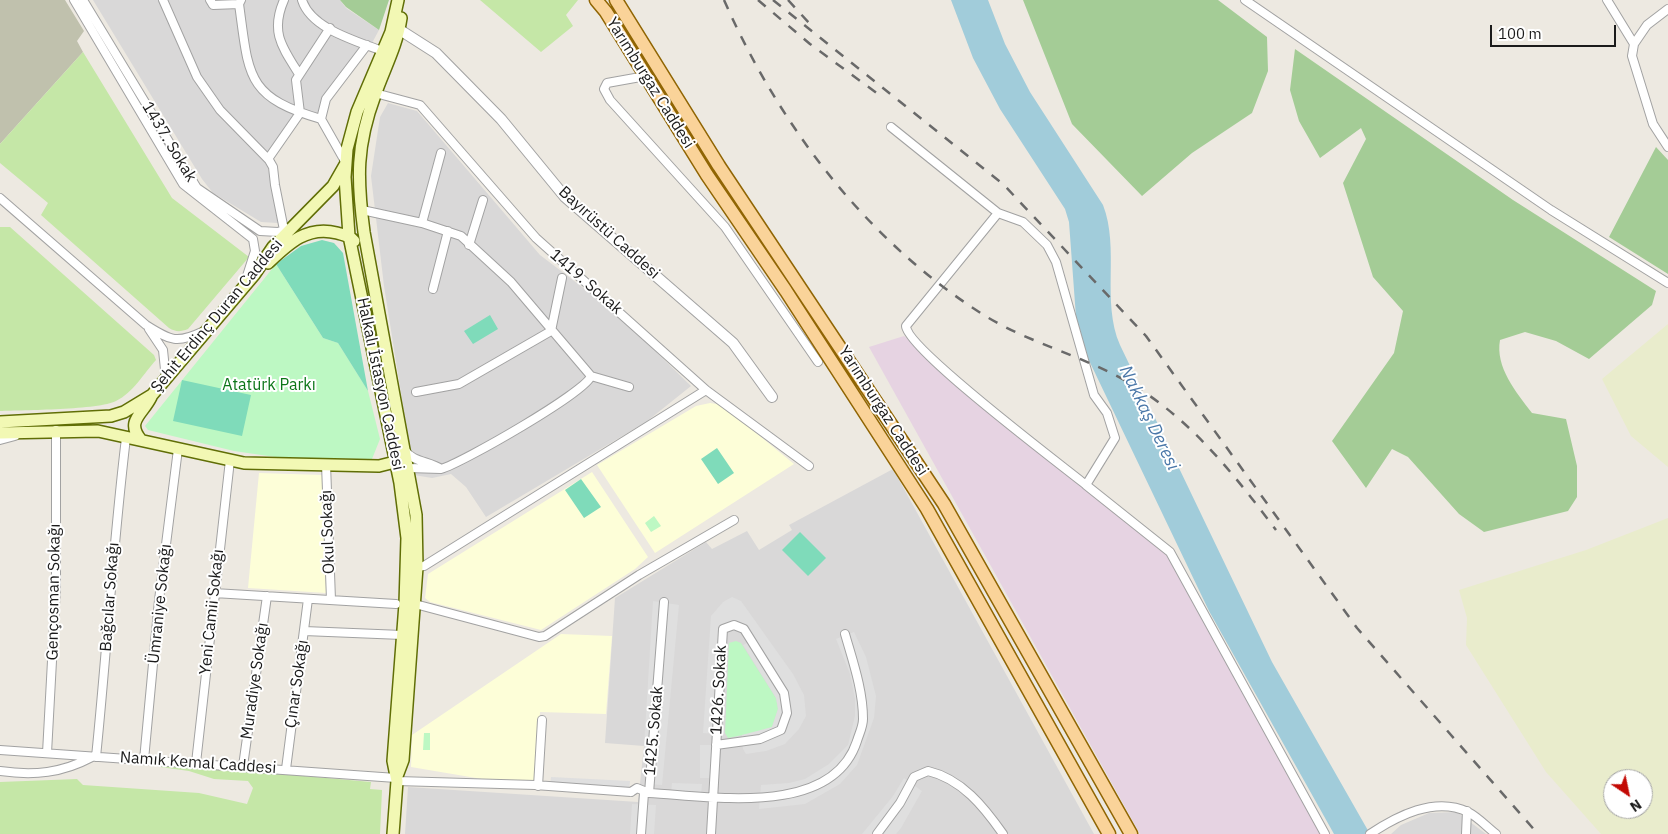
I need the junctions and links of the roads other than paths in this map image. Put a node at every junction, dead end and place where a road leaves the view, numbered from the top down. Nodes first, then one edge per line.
1 (74, 0) edge
2 (83, 0) edge
3 (162, 0) edge
4 (210, 0) edge
5 (284, 0) edge
6 (302, 0) edge
7 (398, 0) edge
8 (404, 0) edge
9 (596, 0) edge
10 (616, 0) edge
11 (1245, 0) edge
12 (1607, 0) edge
13 (240, 2) edge
14 (1668, 9) edge
15 (330, 28) junction
16 (400, 30) junction
17 (1634, 44) junction
18 (367, 45) junction
19 (382, 51) junction
20 (659, 68) junction
21 (299, 74) junction
22 (646, 76) junction
23 (375, 93) junction
24 (300, 113) junction
25 (321, 119) junction
26 (891, 127) dead end
27 (1668, 147) edge
28 (441, 153) dead end
29 (268, 159) junction
30 (346, 163) junction
31 (0, 198) edge
32 (483, 200) dead end
33 (362, 210) junction
34 (998, 212) junction
35 (422, 223) junction
36 (289, 228) junction
37 (448, 231) junction
38 (349, 236) junction
39 (469, 244) junction
40 (254, 275) junction
41 (562, 278) dead end
42 (1668, 284) edge
43 (242, 289) junction
44 (433, 290) dead end
45 (146, 325) junction
46 (209, 329) junction
47 (551, 331) junction
48 (386, 352) junction
49 (818, 362) dead end
50 (591, 376) junction
51 (166, 378) junction
52 (629, 387) dead end
53 (706, 390) junction
54 (416, 392) dead end
55 (152, 396) junction
56 (772, 397) dead end
57 (110, 416) junction
58 (0, 422) edge
59 (56, 430) junction
60 (37, 431) junction
61 (0, 433) edge
62 (108, 434) junction
63 (126, 438) junction
64 (0, 440) edge
65 (141, 440) junction
66 (403, 447) junction
67 (178, 449) junction
68 (230, 460) junction
69 (395, 462) junction
70 (326, 464) junction
71 (809, 466) dead end
72 (408, 468) junction
73 (441, 469) junction
74 (1086, 485) junction
75 (734, 520) dead end
76 (417, 567) junction
77 (214, 593) junction
78 (267, 596) junction
79 (308, 599) junction
80 (331, 600) junction
81 (664, 602) dead end
82 (405, 604) junction
83 (304, 631) junction
84 (845, 634) dead end
85 (402, 635) junction
86 (542, 720) dead end
87 (716, 745) junction
88 (0, 750) edge
89 (47, 753) junction
90 (95, 756) junction
91 (144, 760) junction
92 (196, 763) junction
93 (243, 766) junction
94 (286, 769) junction
95 (0, 771) edge
96 (396, 780) junction
97 (538, 786) junction
98 (646, 793) junction
99 (715, 796) junction
100 (1467, 811) junction
101 (1381, 831) edge
102 (393, 834) edge
103 (641, 834) edge
104 (711, 834) edge
105 (877, 834) edge
106 (1003, 834) edge
107 (1108, 834) edge
108 (1131, 834) edge
109 (1325, 834) edge
110 (1370, 834) edge
111 (1466, 834) edge
112 (1496, 834) edge

1 - 43 street
2 - 36 street, 1437. Sokak
3 - 29 street
4 - 13 street
5 - 21 street
6 - 15 street
7 - 19 main road, Halkalı İstasyon Caddesi
8 - 16 main road, Halkalı İstasyon Caddesi
9 - 22 main road, Yarımburgaz Caddesi
10 - 20 main road, Yarımburgaz Caddesi
11 - 42 street
12 - 17 street
13 - 24 street
14 - 17 street
15 - 18 street
15 - 21 street
16 - 23 main road, Halkalı İstasyon Caddesi
16 - 56 street, Bayırüstü Caddesi
17 - 27 street
18 - 19 street
18 - 25 street
19 - 30 main road, Halkalı İstasyon Caddesi
20 - 22 main road
20 - 108 main road, Yarımburgaz Caddesi
21 - 24 street
22 - 49 street
22 - 107 main road, Yarımburgaz Caddesi
23 - 33 main road, Halkalı İstasyon Caddesi
23 - 53 street, 1419. Sokak
24 - 25 street
24 - 29 street
25 - 30 street
26 - 34 street
28 - 35 street
29 - 36 street
30 - 36 main road, Şehit Erdinç Duran Caddesi
30 - 38 main road, Halkalı İstasyon Caddesi
31 - 45 street
32 - 39 street
33 - 35 street
33 - 48 main road, Halkalı İstasyon Caddesi
34 - 74 street
34 - 74 street
35 - 37 street
36 - 40 main road, Şehit Erdinç Duran Caddesi
37 - 39 street
37 - 44 street
38 - 40 main road
38 - 48 main road
38 - 69 main road, Halkalı İstasyon Caddesi
39 - 47 street
40 - 43 main road, Şehit Erdinç Duran Caddesi
41 - 47 street
43 - 46 main road, Şehit Erdinç Duran Caddesi
45 - 46 street
45 - 51 street
46 - 51 main road, Şehit Erdinç Duran Caddesi
47 - 50 street
47 - 54 street
48 - 66 main road, Halkalı İstasyon Caddesi
50 - 52 street
50 - 73 street
51 - 55 main road, Şehit Erdinç Duran Caddesi
53 - 71 street, 1419. Sokak
53 - 76 street
55 - 57 main road, Şehit Erdinç Duran Caddesi
55 - 65 main road
57 - 58 main road, Şehit Erdinç Duran Caddesi
57 - 62 main road
59 - 60 main road
59 - 62 main road
59 - 89 street, Gençosman Sokağı
60 - 61 main road
60 - 64 street
62 - 63 main road
63 - 65 main road
63 - 90 street, Bağcılar Sokağı
65 - 67 main road
66 - 69 main road
66 - 72 main road, Halkalı İstasyon Caddesi
66 - 73 street
67 - 68 main road
67 - 91 street, Ümraniye Sokağı
68 - 70 main road
68 - 77 street, Yeni Camii Sokağı
69 - 70 main road
69 - 82 main road, Halkalı İstasyon Caddesi
70 - 80 street, Okul Sokağı
72 - 73 street
72 - 76 main road, Halkalı İstasyon Caddesi
74 - 109 street
75 - 82 street
76 - 82 main road, Halkalı İstasyon Caddesi
77 - 78 street
77 - 92 street, Yeni Camii Sokağı
78 - 79 street
78 - 93 street, Muradiye Sokağı
79 - 80 street
79 - 83 street, Çınar Sokağı
80 - 82 street
81 - 98 street, 1425. Sokak
82 - 85 main road, Halkalı İstasyon Caddesi
82 - 96 main road, Halkalı İstasyon Caddesi
83 - 85 street
83 - 94 street, Çınar Sokağı
84 - 99 street, 1425. Sokak
85 - 96 main road, Halkalı İstasyon Caddesi
86 - 97 street
87 - 87 street, 1426. Sokak
87 - 99 street, 1426. Sokak
88 - 89 street, Namık Kemal Caddesi
89 - 90 street, Namık Kemal Caddesi
90 - 91 street, Namık Kemal Caddesi
90 - 95 street
91 - 92 street, Namık Kemal Caddesi
92 - 93 street, Namık Kemal Caddesi
93 - 94 street, Namık Kemal Caddesi
94 - 96 street, Namık Kemal Caddesi
96 - 97 street, 1425. Sokak
96 - 102 main road, Halkalı İstasyon Caddesi
97 - 98 street, 1425. Sokak
98 - 99 street, 1425. Sokak
98 - 103 street, 1425. Sokak
99 - 104 street, 1426. Sokak
100 - 101 street
100 - 111 street
100 - 112 street
101 - 110 street
105 - 106 street

